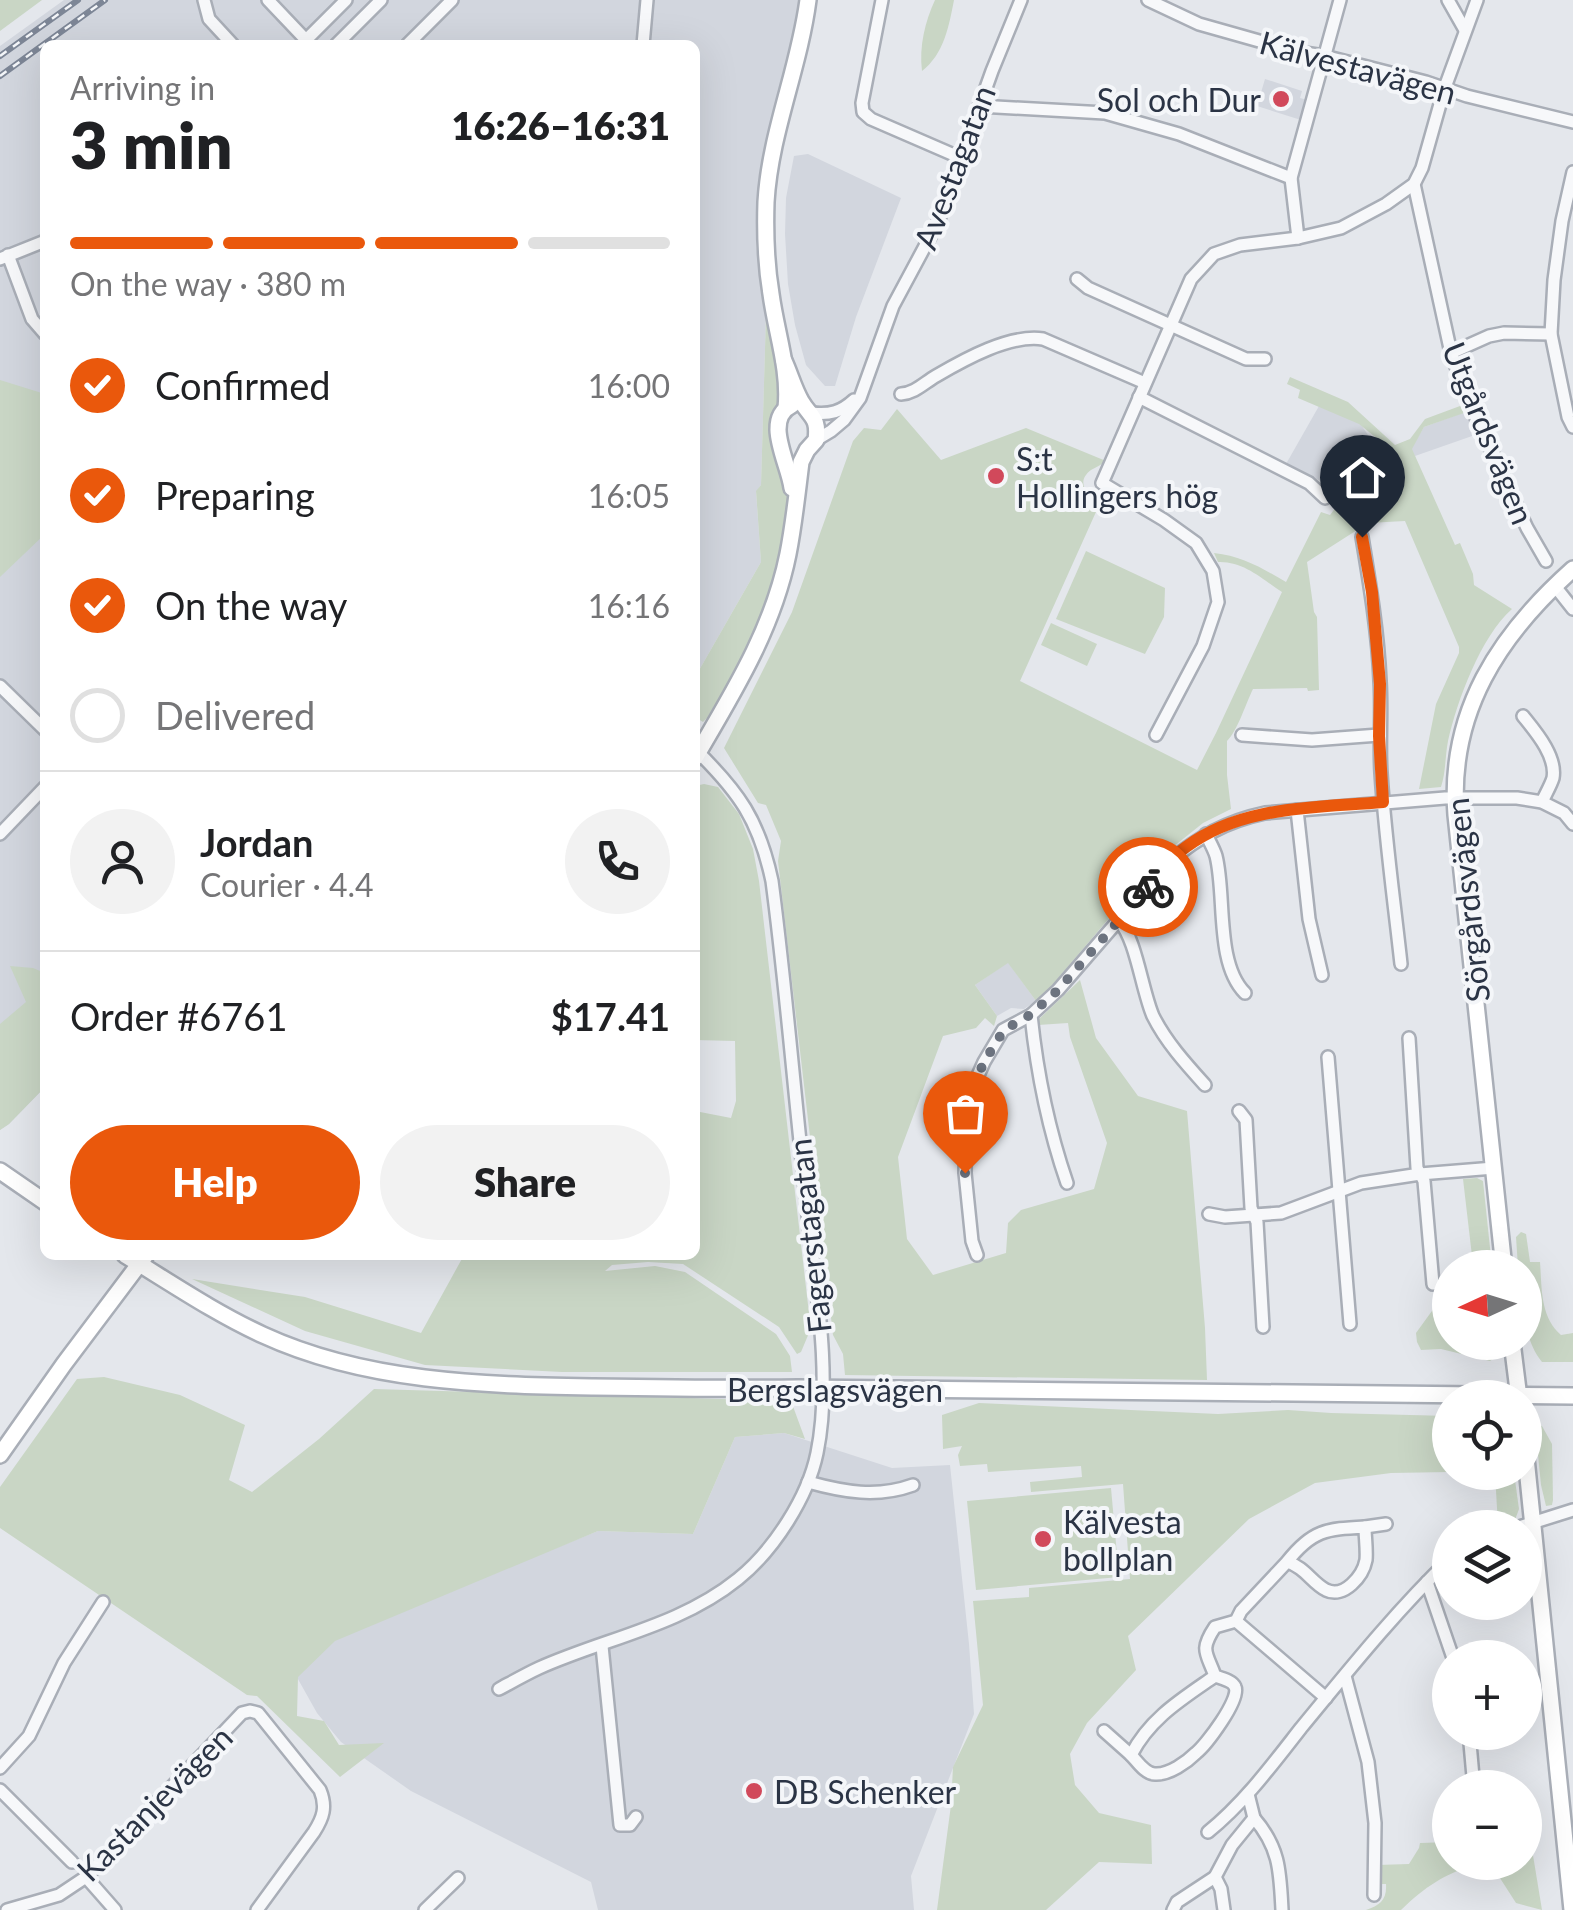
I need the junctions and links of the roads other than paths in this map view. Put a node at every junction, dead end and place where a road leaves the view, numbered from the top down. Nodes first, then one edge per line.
1 (204, 0) edge
2 (268, 0) edge
3 (346, 0) edge
4 (381, 0) edge
5 (648, 0) edge
6 (808, 0) edge
7 (882, 0) edge
8 (1021, 0) edge
9 (1148, 0) edge
10 (1340, 0) edge
11 (1448, 0) edge
12 (1476, 0) edge
13 (443, 3) edge
14 (1465, 30) junction
15 (228, 40) edge
16 (301, 40) edge
17 (305, 40) edge
18 (341, 40) edge
19 (411, 40) edge
20 (643, 40) edge
21 (1324, 56) junction
22 (1444, 90) junction
23 (978, 106) junction
24 (1573, 122) edge
25 (961, 158) junction
26 (1573, 172) edge
27 (1291, 178) junction
28 (1414, 184) junction
29 (1298, 238) junction
30 (40, 242) edge
31 (4, 257) edge
32 (1076, 279) dead end
33 (1172, 324) junction
34 (40, 328) edge
35 (1550, 334) junction
36 (1451, 354) junction
37 (1265, 359) dead end
38 (784, 361) junction
39 (1144, 383) junction
40 (862, 389) junction
41 (900, 394) dead end
42 (1139, 397) junction
43 (786, 408) junction
44 (808, 409) junction
45 (1573, 427) edge
46 (812, 445) junction
47 (781, 446) junction
48 (1325, 498) dead end
49 (795, 507) junction
50 (1362, 537) dead end
51 (1546, 561) dead end
52 (1573, 569) edge
53 (1554, 586) junction
54 (1573, 609) edge
55 (0, 686) edge
56 (1522, 716) dead end
57 (40, 725) edge
58 (1242, 735) dead end
59 (1156, 736) dead end
60 (1379, 736) junction
61 (700, 746) edge
62 (700, 757) edge
63 (40, 793) edge
64 (1454, 798) junction
65 (1383, 802) junction
66 (1542, 802) junction
67 (1298, 810) junction
68 (1573, 824) edge
69 (0, 834) edge
70 (1206, 834) junction
71 (1119, 921) junction
72 (1401, 964) dead end
73 (1322, 975) dead end
74 (1245, 993) dead end
75 (1030, 1015) junction
76 (1408, 1038) dead end
77 (1328, 1057) dead end
78 (1205, 1085) dead end
79 (1240, 1111) dead end
80 (1494, 1168) junction
81 (0, 1171) edge
82 (1420, 1174) junction
83 (1068, 1183) dead end
84 (1338, 1192) junction
85 (40, 1199) edge
86 (1209, 1214) dead end
87 (1254, 1215) junction
88 (1502, 1250) edge
89 (976, 1255) dead end
90 (136, 1260) edge
91 (140, 1260) edge
92 (1432, 1273) edge
93 (1350, 1324) dead end
94 (1263, 1327) dead end
95 (822, 1388) junction
96 (1432, 1395) edge
97 (1542, 1396) edge
98 (1573, 1396) edge
99 (0, 1455) edge
100 (808, 1482) junction
101 (913, 1485) dead end
102 (1573, 1510) edge
103 (1542, 1519) edge
104 (1386, 1524) dead end
105 (1365, 1527) junction
106 (1287, 1562) junction
107 (1432, 1576) edge
108 (1426, 1582) junction
109 (104, 1602) dead end
110 (1542, 1611) edge
111 (1236, 1621) junction
112 (1447, 1640) edge
113 (602, 1646) junction
114 (1215, 1676) junction
115 (1345, 1676) junction
116 (499, 1690) dead end
117 (1326, 1698) junction
118 (1104, 1731) dead end
119 (1131, 1755) junction
120 (0, 1768) edge
121 (0, 1790) edge
122 (1248, 1794) junction
123 (636, 1817) dead end
124 (1254, 1818) junction
125 (1208, 1832) dead end
126 (72, 1862) dead end
127 (86, 1877) junction
128 (1215, 1877) junction
129 (458, 1878) dead end
130 (1374, 1895) dead end
131 (7, 1910) edge
132 (115, 1910) edge
133 (257, 1910) edge
134 (425, 1910) edge
135 (1172, 1910) edge
136 (1224, 1910) edge
137 (1282, 1910) edge
138 (1572, 1910) edge

1 - 15 street
2 - 16 street
3 - 17 street
4 - 18 street
5 - 20 street
6 - 38 street
7 - 25 street
8 - 23 street, Avestagatan
9 - 21 street, Kälvestavägen
10 - 21 street
11 - 14 street
12 - 14 street
13 - 19 street
14 - 22 street
21 - 22 street, Kälvestavägen
21 - 27 street
22 - 24 street, Kälvestavägen
22 - 28 street
23 - 25 street, Avestagatan
23 - 27 street
25 - 40 street, Avestagatan
26 - 35 street
27 - 29 street
28 - 29 street
28 - 36 street, Utgårdsvägen
29 - 33 street
30 - 31 street
31 - 34 street
32 - 33 street
33 - 37 street
33 - 39 street
35 - 36 street
35 - 45 street
36 - 51 street, Utgårdsvägen
38 - 43 street
38 - 44 street
39 - 41 street
39 - 42 street
40 - 44 street
40 - 46 street, Avestagatan
42 - 48 street
42 - 59 street
43 - 44 street
43 - 47 street
44 - 46 street
46 - 47 street
46 - 49 street
47 - 49 street
49 - 61 street
50 - 60 street
52 - 53 street, Sörgårdsvägen
53 - 54 street
53 - 64 street, Sörgårdsvägen
55 - 57 street
56 - 66 street
58 - 60 street
60 - 65 street
62 - 95 street, Fagerstagatan
63 - 69 street
64 - 65 street
64 - 66 street
64 - 80 street, Sörgårdsvägen
65 - 67 street
65 - 72 street
66 - 68 street
67 - 70 street
67 - 73 street
70 - 71 street
70 - 74 street
71 - 75 street
71 - 78 street
75 - 83 street
75 - 89 street
76 - 82 street
77 - 84 street
79 - 87 street
80 - 82 street
80 - 88 street, Sörgårdsvägen
81 - 85 street
82 - 84 street
82 - 92 street
84 - 87 street
84 - 93 street
86 - 87 street
87 - 94 street
90 - 99 street
91 - 95 street, Bergslagsvägen
95 - 96 street, Bergslagsvägen
95 - 100 street, Fagerstagatan
97 - 98 street, Bergslagsvägen
100 - 101 street
100 - 113 street, Fagerstagatan
102 - 103 street
104 - 105 street
105 - 106 street
105 - 106 street
106 - 111 street
107 - 108 street
108 - 112 street
108 - 115 street
109 - 120 street
110 - 138 street
111 - 114 street
111 - 117 street
113 - 116 street, Fagerstagatan
113 - 123 street
114 - 119 street
114 - 119 street
115 - 117 street
115 - 130 street
117 - 122 street
118 - 119 street
121 - 126 street
122 - 124 street
122 - 125 street
124 - 128 street
124 - 137 street
127 - 131 street, Kastanjevägen
127 - 132 street
127 - 133 street, Kastanjevägen
128 - 135 street
128 - 136 street
129 - 134 street

